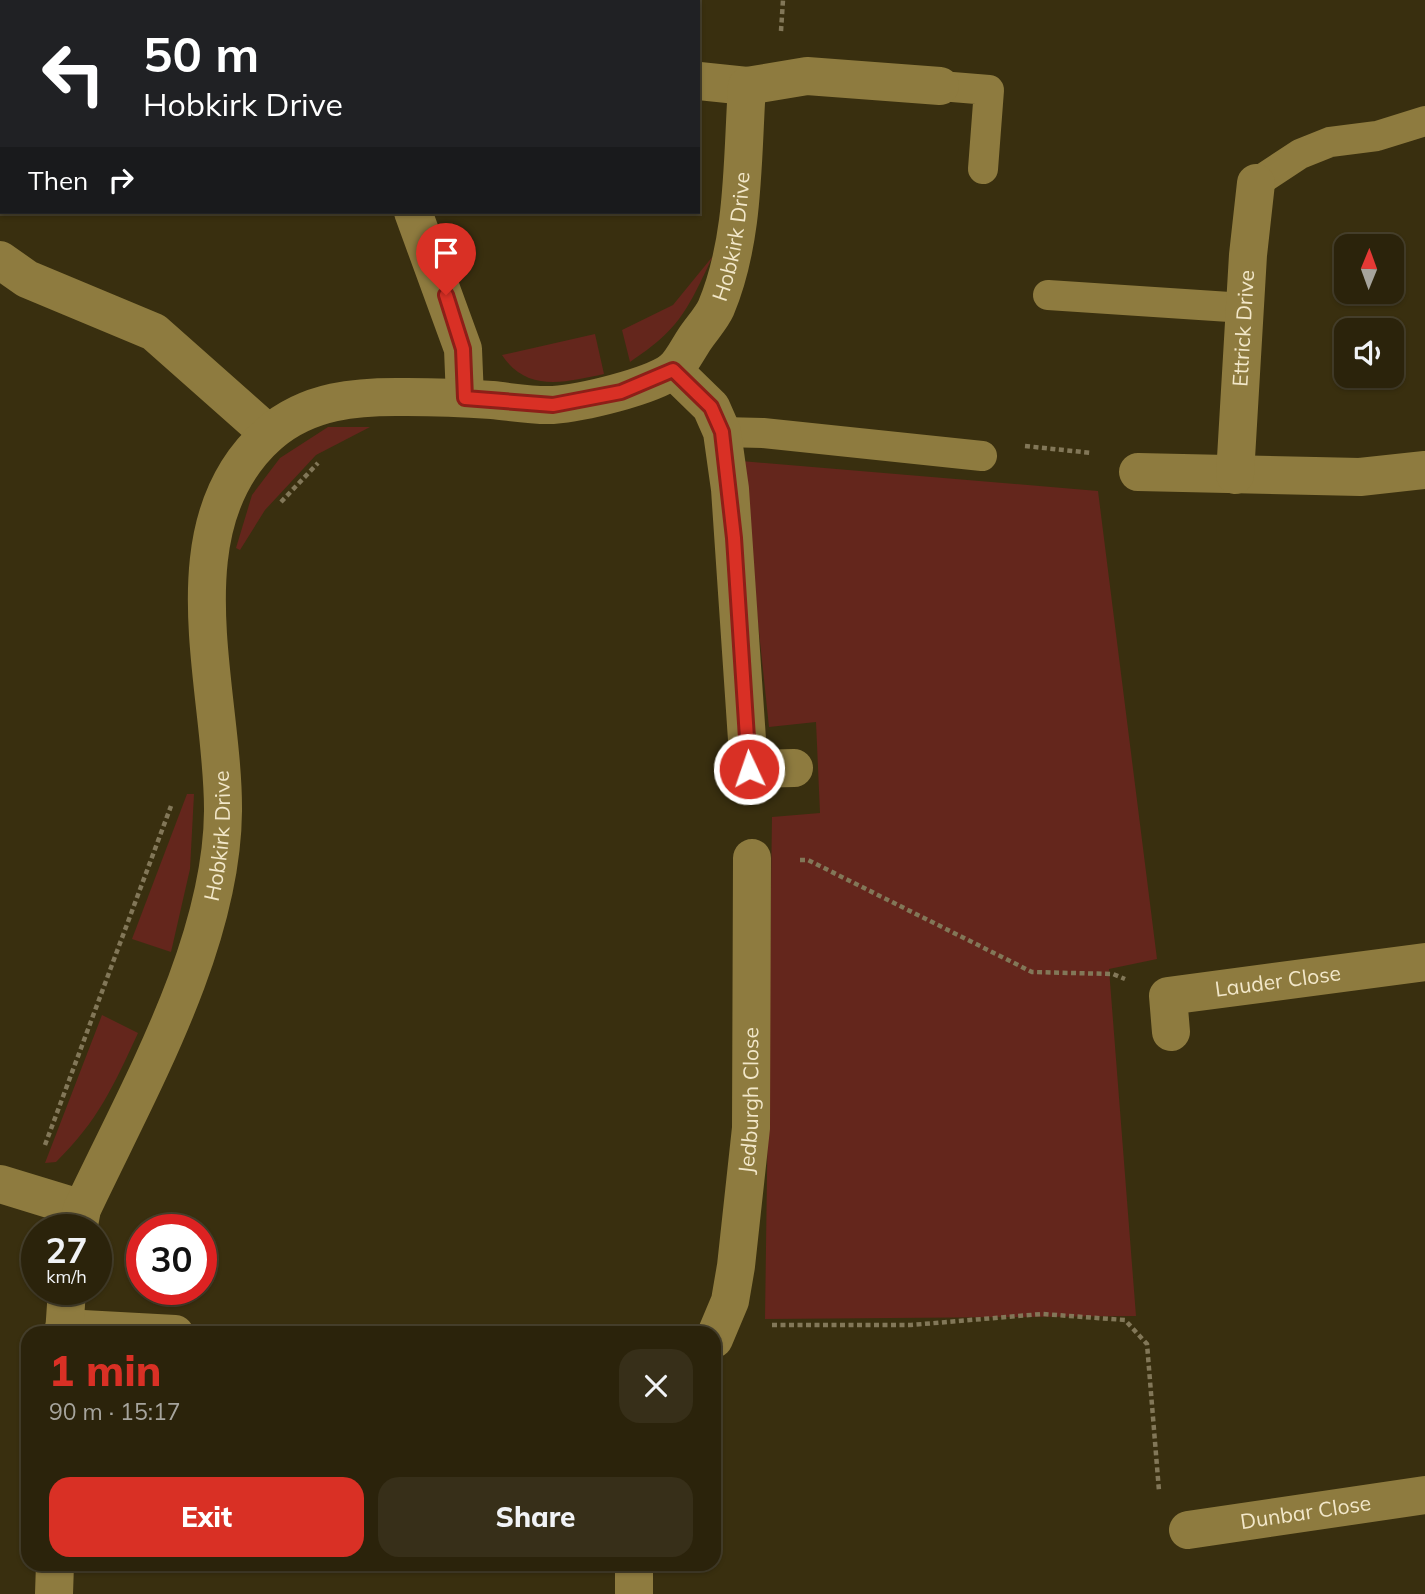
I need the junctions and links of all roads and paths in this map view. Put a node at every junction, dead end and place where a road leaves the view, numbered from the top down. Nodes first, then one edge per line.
1 (700, 81) edge
2 (747, 86) junction
3 (940, 86) joint
4 (1425, 121) edge
5 (983, 169) dead end
6 (1256, 183) joint
7 (414, 214) edge
8 (0, 260) edge
9 (1048, 295) dead end
10 (1245, 308) junction
11 (673, 370) junction
12 (465, 398) junction
13 (722, 432) junction
14 (269, 434) junction
15 (982, 456) joint
16 (319, 461) dead end
17 (1425, 470) edge
18 (1138, 472) joint
19 (1235, 475) junction
20 (277, 506) dead end
21 (794, 768) dead end
22 (174, 796) dead end
23 (752, 858) joint
24 (1425, 962) edge
25 (1170, 1014) joint
26 (14, 1188) edge
27 (68, 1214) edge
28 (83, 1214) edge
29 (67, 1305) edge
30 (64, 1326) edge
31 (720, 1326) edge
32 (721, 1332) edge
33 (1425, 1495) edge
34 (1188, 1530) joint
35 (55, 1571) edge
36 (634, 1571) edge
37 (54, 1594) edge
38 (634, 1594) edge

1 - 2 street
2 - 3 street
2 - 11 street, Hobkirk Drive
3 - 5 lane
4 - 6 lane
6 - 10 street, Ettrick Drive
7 - 12 street
8 - 14 street
9 - 10 lane
10 - 19 street, Ettrick Drive
11 - 12 street, Hobkirk Drive
11 - 13 street
12 - 14 street, Hobkirk Drive
13 - 15 lane
13 - 21 street
14 - 28 street, Hobkirk Drive
15 - 18 path
16 - 20 path
17 - 19 street
18 - 19 street
22 - 26 path
23 - 25 path
23 - 31 street, Jedburgh Close
24 - 25 street, Lauder Close
26 - 27 street
29 - 30 street
32 - 34 path
33 - 34 street, Dunbar Close
35 - 37 street
36 - 38 street

